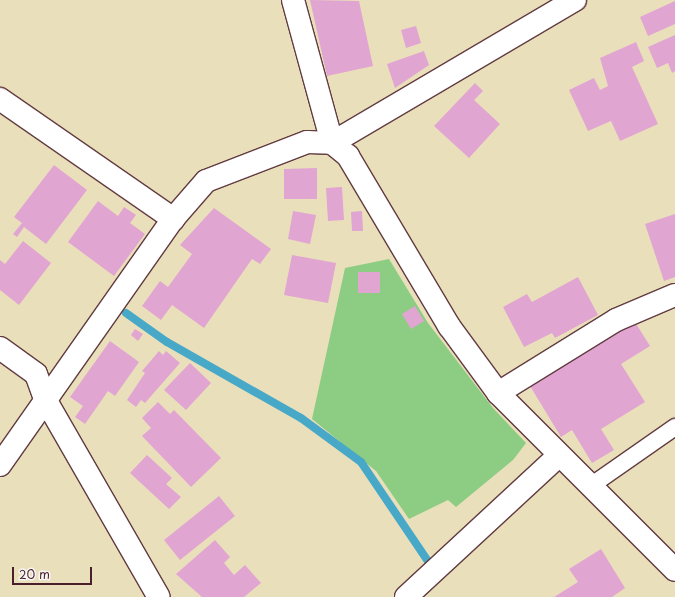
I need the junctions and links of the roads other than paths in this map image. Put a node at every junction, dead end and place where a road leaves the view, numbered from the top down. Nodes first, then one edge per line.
1 (293, 0) edge
2 (575, 0) edge
3 (0, 98) edge
4 (332, 143) junction
5 (172, 219) junction
6 (675, 295) edge
7 (0, 348) edge
8 (498, 393) junction
9 (45, 399) junction
10 (675, 427) edge
11 (558, 456) junction
12 (0, 465) edge
13 (589, 487) junction
14 (675, 570) edge
15 (159, 597) edge
16 (406, 597) edge

1 - 4 street
2 - 4 street
3 - 5 street
4 - 5 street
4 - 8 street
5 - 9 street
6 - 8 street
7 - 9 street
8 - 11 street
9 - 12 street
9 - 15 street
10 - 13 lane
11 - 13 street
11 - 16 street
13 - 14 street

